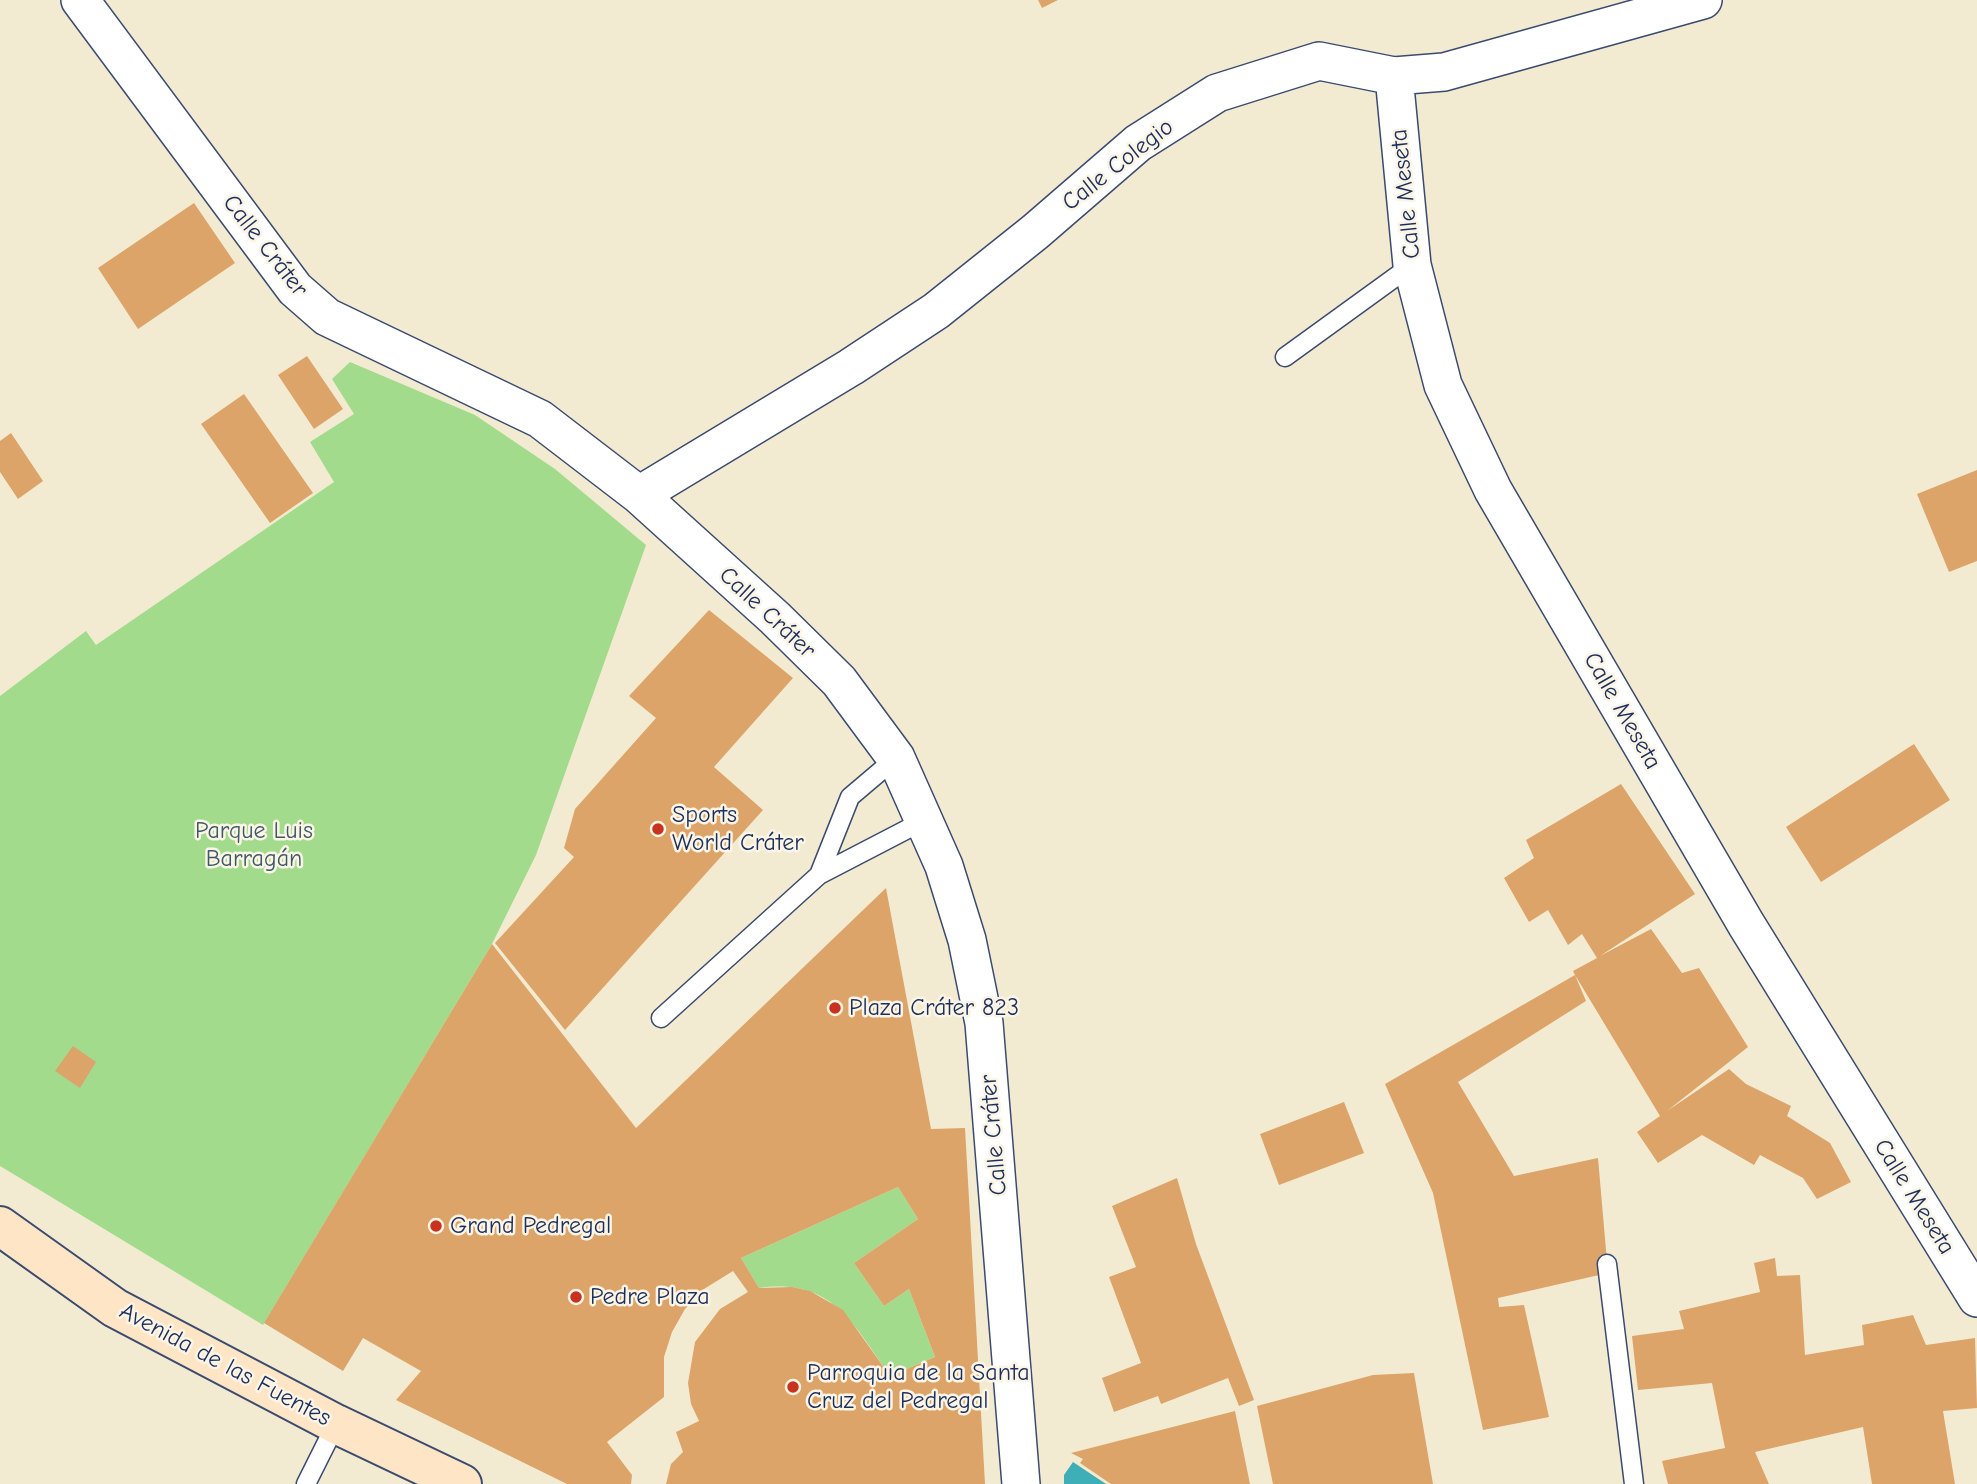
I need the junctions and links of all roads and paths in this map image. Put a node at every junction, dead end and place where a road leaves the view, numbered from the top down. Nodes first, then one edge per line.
1 (80, 0) edge
2 (1703, 0) edge
3 (1394, 76) junction
4 (1412, 265) junction
5 (1285, 357) dead end
6 (639, 495) junction
7 (896, 758) junction
8 (925, 820) junction
9 (819, 875) junction
10 (662, 1018) dead end
11 (0, 1226) edge
12 (1607, 1265) dead end
13 (1977, 1298) edge
14 (336, 1424) junction
15 (306, 1484) edge
16 (462, 1484) edge
17 (1021, 1484) edge
18 (1634, 1484) edge

1 - 6 street, Calle Cráter
2 - 3 street, Calle Colegio
3 - 4 street, Calle Meseta
3 - 6 street, Calle Colegio
4 - 5 lane
4 - 13 street, Calle Meseta
6 - 7 street, Calle Cráter
7 - 8 street, Calle Cráter
7 - 9 lane
8 - 9 lane
8 - 17 street, Calle Cráter
9 - 10 lane
11 - 14 street, Avenida de las Fuentes
12 - 18 lane
14 - 15 lane
14 - 16 street, Avenida de las Fuentes

